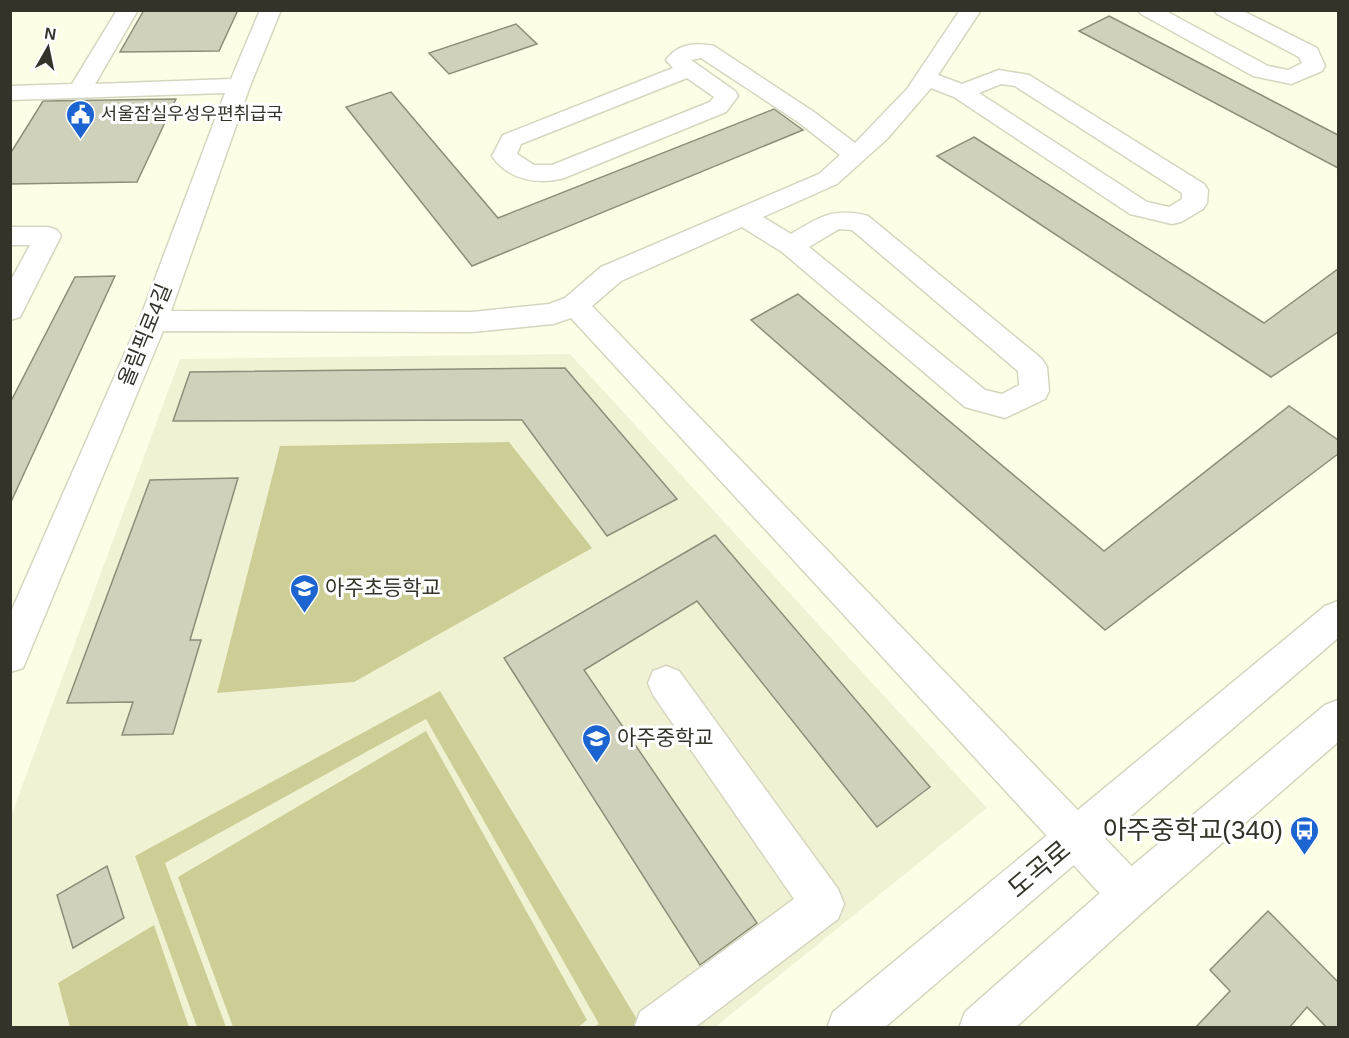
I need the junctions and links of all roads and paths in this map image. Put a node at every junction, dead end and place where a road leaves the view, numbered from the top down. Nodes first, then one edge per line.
1 (128, 10) edge
2 (271, 10) edge
3 (971, 10) edge
4 (1148, 10) edge
5 (1224, 10) edge
6 (690, 69) junction
7 (926, 78) junction
8 (239, 86) junction
9 (79, 91) junction
10 (962, 92) junction
11 (10, 93) edge
12 (855, 155) junction
13 (743, 216) junction
14 (10, 236) edge
15 (791, 246) junction
16 (575, 305) junction
17 (10, 310) edge
18 (153, 321) junction
19 (1338, 617) edge
20 (13, 646) edge
21 (666, 683) dead end
22 (1338, 717) edge
23 (1075, 838) junction
24 (1130, 895) junction
25 (656, 1028) edge
26 (849, 1028) edge
27 (981, 1028) edge

1 - 9 street
2 - 8 street, 올림픽로4길
3 - 7 street
4 - 5 street
6 - 6 street
6 - 12 street
7 - 10 street
7 - 12 street
8 - 9 street
8 - 18 street, 올림픽로4길
9 - 11 street
10 - 10 street
12 - 13 street
13 - 15 street
13 - 16 street
14 - 17 street
15 - 15 street
16 - 18 street
16 - 23 street
18 - 20 street, 올림픽로4길
19 - 23 street, 도곡로
21 - 25 street
22 - 24 street
23 - 24 street
23 - 26 street, 도곡로
24 - 27 street

